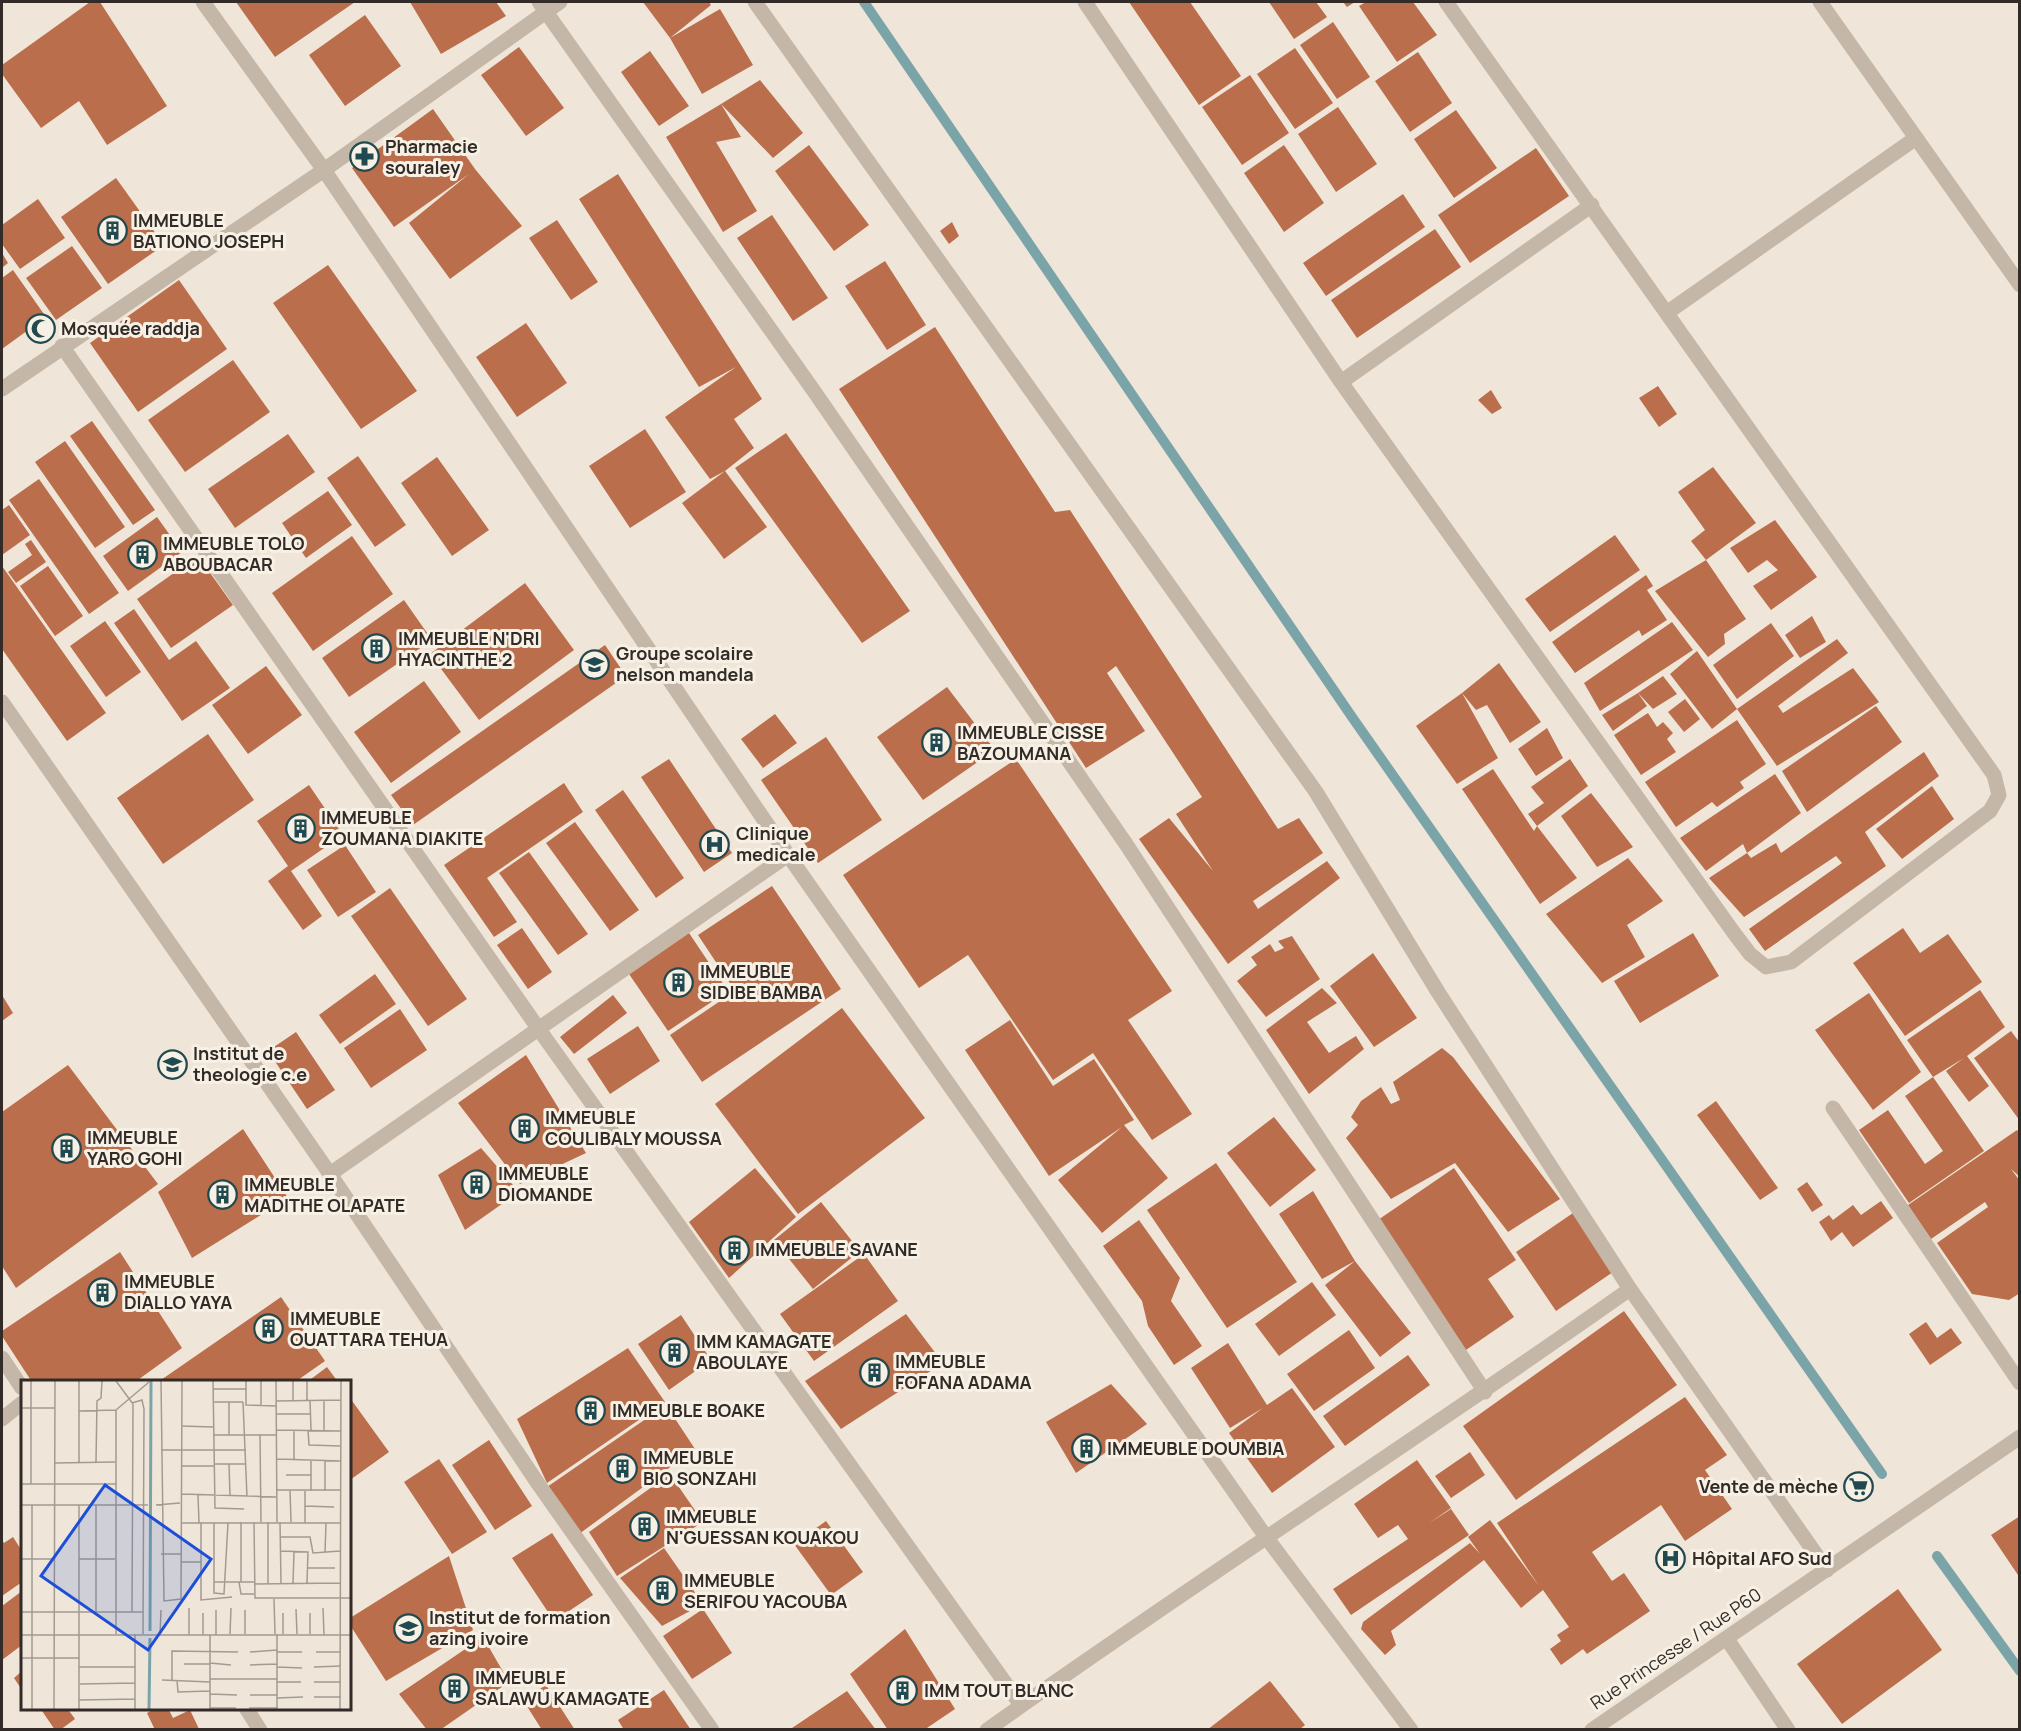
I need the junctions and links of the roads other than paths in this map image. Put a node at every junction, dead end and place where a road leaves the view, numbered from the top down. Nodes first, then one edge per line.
1 (203, 2) edge
2 (560, 2) edge
3 (755, 2) edge
4 (1085, 2) edge
5 (1446, 2) edge
6 (1821, 2) edge
7 (542, 7) edge
8 (1916, 138) junction
9 (324, 170) junction
10 (1592, 205) junction
11 (2019, 285) edge
12 (1668, 312) junction
13 (62, 346) junction
14 (1341, 382) junction
15 (2, 389) edge
16 (2, 702) edge
17 (788, 855) junction
18 (538, 1028) junction
19 (1833, 1108) dead end
20 (330, 1174) junction
21 (1630, 1289) junction
22 (2, 1358) edge
23 (2019, 1383) edge
24 (21, 1386) edge
25 (1485, 1392) junction
26 (21, 1404) edge
27 (2, 1419) edge
28 (2019, 1437) edge
29 (1266, 1537) junction
30 (1827, 1570) junction
31 (1727, 1639) junction
32 (1021, 1705) junction
33 (247, 1710) edge
34 (260, 1730) edge
35 (712, 1730) edge
36 (987, 1730) edge
37 (1412, 1730) edge
38 (1592, 1730) edge
39 (1788, 1730) edge

1 - 9 street
2 - 7 street
3 - 21 street
4 - 14 street
5 - 10 street
6 - 8 street
7 - 9 street
7 - 25 street
8 - 11 street
8 - 12 street
9 - 13 street
9 - 17 street
10 - 12 street
10 - 14 street
12 - 14 street
13 - 15 street
13 - 18 street
16 - 20 street
17 - 18 street
17 - 29 street
18 - 20 street
18 - 32 street
19 - 23 street
20 - 35 street
21 - 25 street
21 - 30 street
22 - 24 street
25 - 29 street
26 - 27 street
28 - 30 street, Rue Princesse / Rue P60
29 - 32 street
29 - 37 street
30 - 31 street, Rue Princesse / Rue P60
31 - 38 street, Rue Princesse / Rue P60
31 - 39 street
32 - 36 street
33 - 34 street

